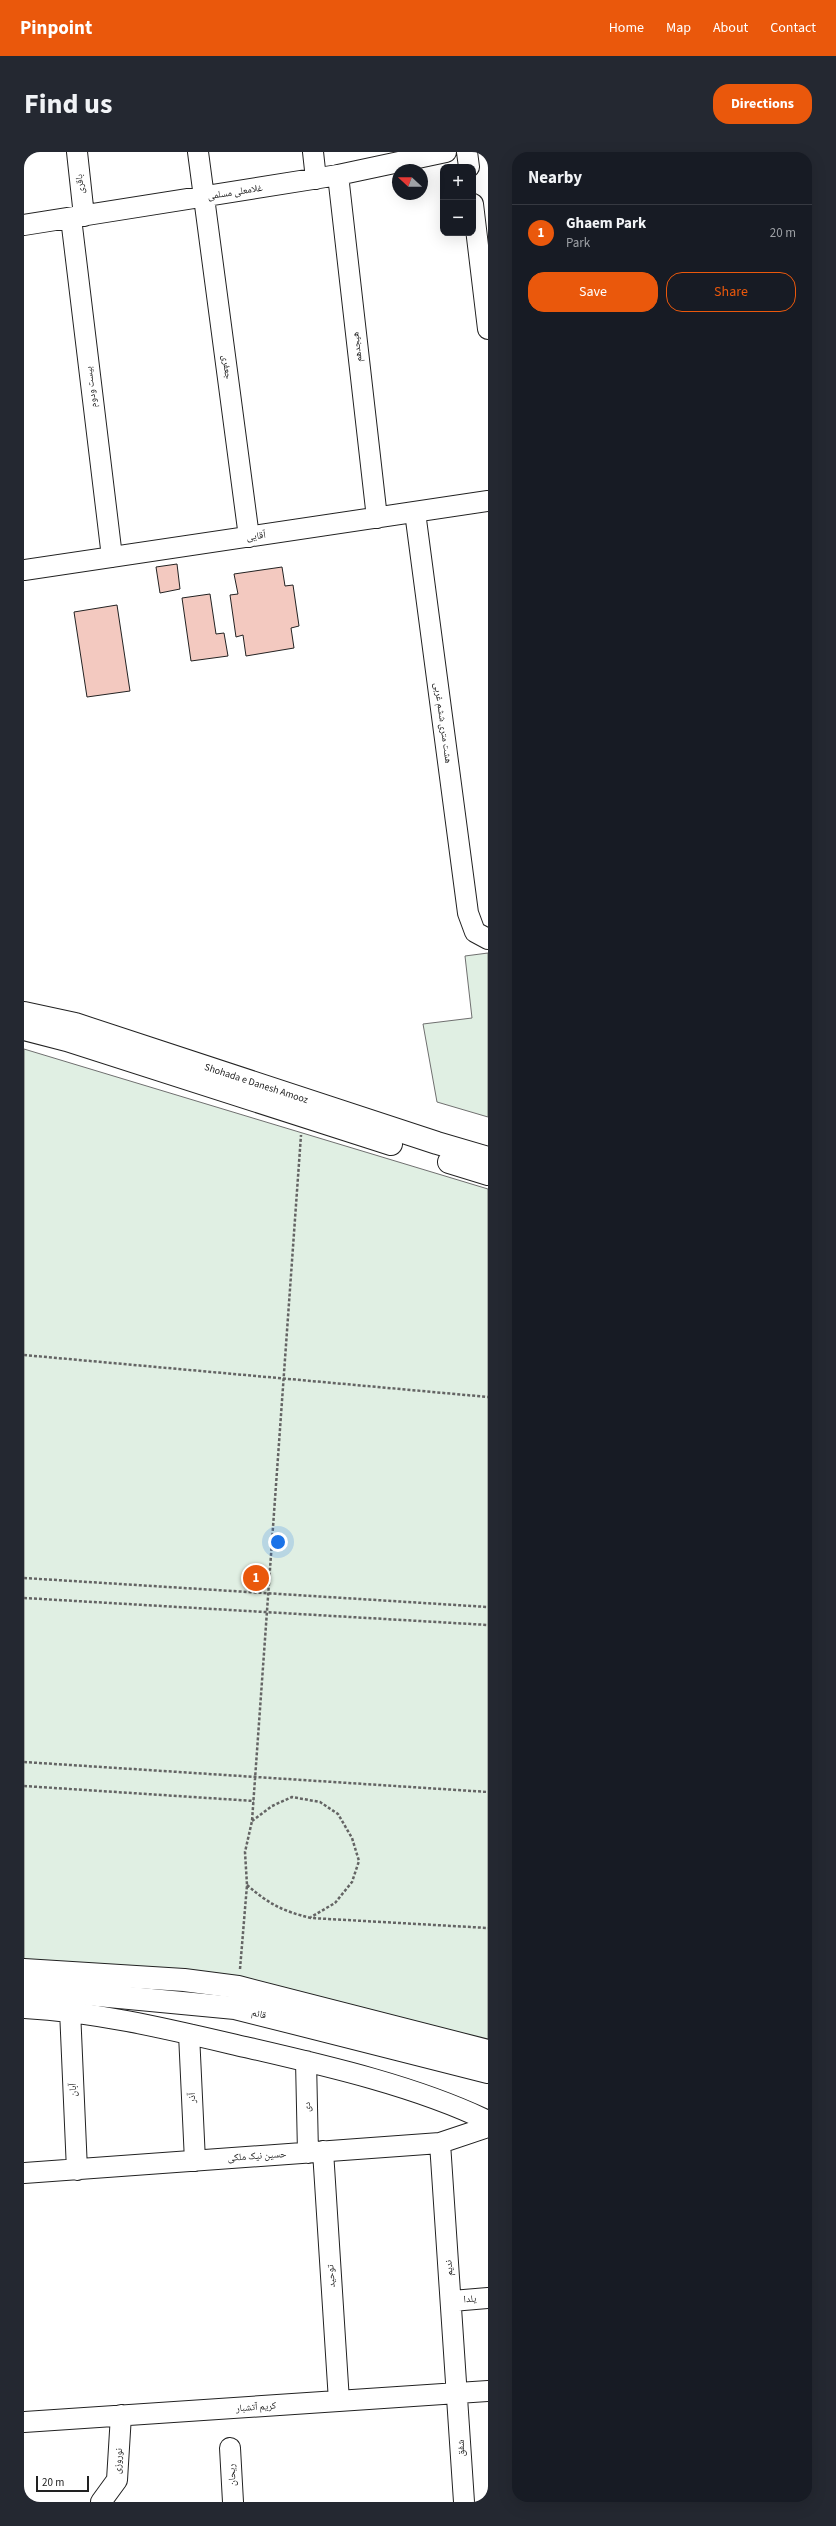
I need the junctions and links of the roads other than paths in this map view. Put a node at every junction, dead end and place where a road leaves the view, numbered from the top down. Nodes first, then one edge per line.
1 (76, 152) edge
2 (198, 152) edge
3 (313, 152) edge
4 (446, 152) edge
5 (467, 152) edge
6 (408, 157) edge
7 (469, 164) edge
8 (338, 176) junction
9 (316, 179) junction
10 (204, 197) junction
11 (77, 217) junction
12 (24, 225) edge
13 (476, 229) edge
14 (488, 329) edge
15 (488, 501) edge
16 (415, 512) junction
17 (377, 518) junction
18 (249, 537) junction
19 (112, 557) junction
20 (24, 570) edge
21 (482, 935) edge
22 (24, 1013) edge
23 (24, 1029) edge
24 (488, 1158) edge
25 (488, 1174) edge
26 (24, 1970) edge
27 (24, 1992) edge
28 (24, 2008) edge
29 (70, 2010) junction
30 (189, 2034) junction
31 (488, 2051) edge
32 (306, 2061) junction
33 (488, 2072) edge
34 (488, 2121) edge
35 (488, 2127) edge
36 (440, 2143) junction
37 (315, 2152) junction
38 (195, 2161) junction
39 (77, 2170) junction
40 (24, 2174) edge
41 (488, 2298) edge
42 (452, 2301) junction
43 (488, 2391) edge
44 (458, 2393) junction
45 (339, 2401) junction
46 (121, 2415) junction
47 (24, 2422) edge
48 (230, 2448) dead end
49 (101, 2502) edge
50 (233, 2502) edge
51 (464, 2502) edge

1 - 11 street, باقری
2 - 10 street, جعفری
3 - 9 street
4 - 6 street, غلامعلی مسلمی
5 - 7 street
6 - 8 street, غلامعلی مسلمی
8 - 9 street, غلامعلی مسلمی
8 - 17 street, هیجدهم
9 - 10 street, غلامعلی مسلمی
10 - 11 street, غلامعلی مسلمی
10 - 18 street, جعفری
11 - 12 street, غلامعلی مسلمی
11 - 19 street, بیست ودوم
13 - 14 street
15 - 16 street, آقایی
16 - 17 street, آقایی
16 - 21 street, هشت متری ششم غربی
17 - 18 street, آقایی
18 - 19 street, آقایی
19 - 20 street, آقایی
22 - 24 main road, Shohada e Danesh Amooz
23 - 25 main road
26 - 31 main road, قائم
27 - 33 main road, قائم
28 - 29 street
29 - 30 street
29 - 39 street, آبان
30 - 32 street
30 - 38 street, آذر
32 - 34 street
32 - 37 street, دی
35 - 36 street, حسین نیک ملکی
36 - 37 street, حسین نیک ملکی
36 - 42 street, ندیم
37 - 38 street, حسین نیک ملکی
37 - 45 street, توحید
38 - 39 street, حسین نیک ملکی
39 - 40 street, حسین نیک ملکی
41 - 42 street, یلدا
42 - 44 street, ندیم
43 - 44 street, کریم آتشبار
44 - 45 street, کریم آتشبار
44 - 51 street, شفق
45 - 46 street, کریم آتشبار
46 - 47 street, کریم آتشبار
46 - 49 street, نوروزی
48 - 50 street, ریحان

